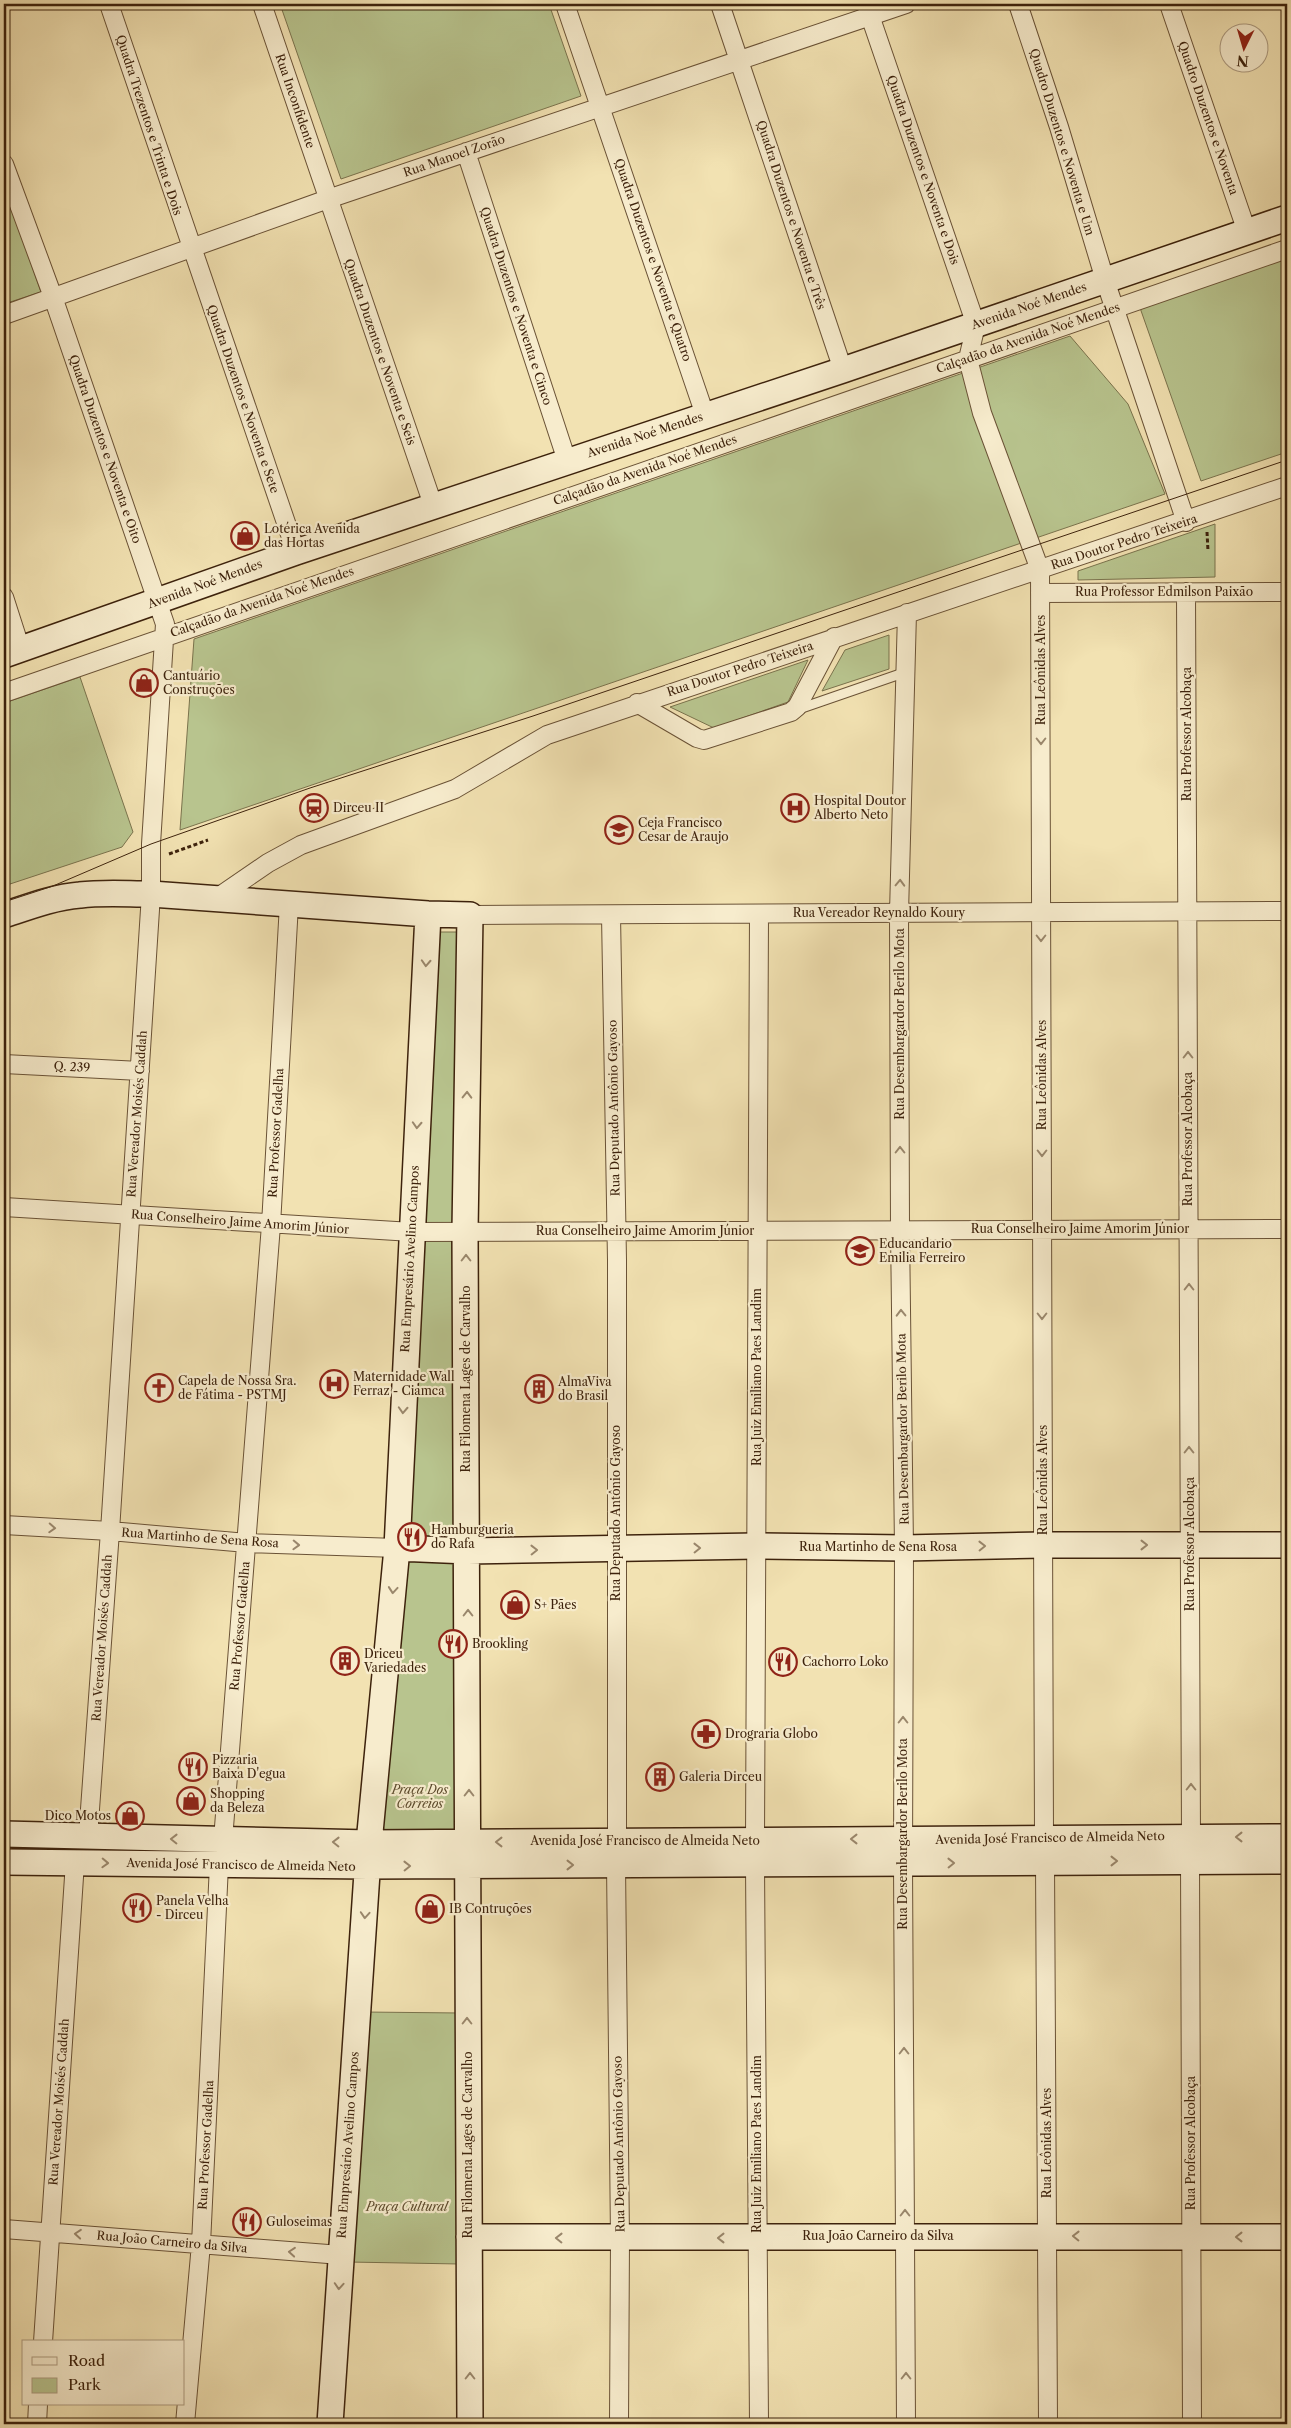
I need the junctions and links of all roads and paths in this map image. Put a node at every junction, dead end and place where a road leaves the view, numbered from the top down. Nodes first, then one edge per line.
1 (109, 4) edge
2 (262, 4) edge
3 (565, 4) edge
4 (720, 4) edge
5 (906, 4) edge
6 (1018, 4) edge
7 (1169, 4) edge
8 (868, 10) edge
9 (739, 60) junction
10 (601, 106) junction
11 (466, 152) junction
12 (4, 164) edge
13 (328, 199) junction
14 (1287, 218) edge
15 (1247, 232) junction
16 (190, 247) junction
17 (1287, 249) edge
18 (1105, 280) junction
19 (53, 297) junction
20 (1114, 308) junction
21 (4, 314) edge
22 (976, 325) junction
23 (968, 359) junction
24 (843, 370) junction
25 (705, 414) junction
26 (567, 461) junction
27 (1287, 486) edge
28 (433, 505) junction
29 (1186, 522) junction
30 (296, 552) junction
31 (1040, 570) junction
32 (1186, 592) junction
33 (1287, 592) edge
34 (1040, 593) junction
35 (4, 597) edge
36 (157, 601) junction
37 (907, 613) junction
38 (165, 636) junction
39 (834, 638) junction
40 (12, 653) edge
41 (906, 672) junction
42 (4, 693) edge
43 (637, 703) junction
44 (791, 712) junction
45 (208, 840) dead end
46 (176, 852) dead end
47 (151, 894) junction
48 (214, 900) junction
49 (289, 904) junction
50 (1287, 911) edge
51 (1041, 912) junction
52 (1187, 912) junction
53 (899, 913) junction
54 (428, 914) junction
55 (759, 914) junction
56 (4, 915) edge
57 (470, 915) junction
58 (611, 915) junction
59 (4, 1064) edge
60 (140, 1071) junction
61 (4, 1207) edge
62 (130, 1214) junction
63 (271, 1225) junction
64 (1042, 1228) junction
65 (1188, 1228) junction
66 (1287, 1229) edge
67 (900, 1230) junction
68 (465, 1231) junction
69 (616, 1231) junction
70 (758, 1231) junction
71 (412, 1232) junction
72 (4, 1525) edge
73 (110, 1531) junction
74 (247, 1543) junction
75 (1043, 1545) junction
76 (1190, 1545) junction
77 (1287, 1545) edge
78 (756, 1546) junction
79 (397, 1548) junction
80 (616, 1548) junction
81 (904, 1548) junction
82 (468, 1551) junction
83 (4, 1834) edge
84 (1191, 1836) junction
85 (88, 1837) junction
86 (1287, 1837) edge
87 (902, 1839) junction
88 (223, 1840) junction
89 (1044, 1850) junction
90 (755, 1852) junction
91 (469, 1853) junction
92 (616, 1853) junction
93 (368, 1854) junction
94 (1190, 1861) junction
95 (1287, 1861) edge
96 (4, 1862) edge
97 (75, 1862) junction
98 (903, 1864) junction
99 (219, 1865) junction
100 (4, 2229) edge
101 (50, 2232) junction
102 (905, 2236) junction
103 (1047, 2236) junction
104 (469, 2237) junction
105 (1287, 2237) edge
106 (758, 2238) junction
107 (1191, 2238) junction
108 (620, 2239) junction
109 (201, 2244) junction
110 (341, 2256) junction
111 (43, 2340) edge
112 (38, 2406) edge
113 (37, 2424) edge
114 (185, 2424) edge
115 (330, 2424) edge
116 (470, 2424) edge
117 (619, 2424) edge
118 (759, 2424) edge
119 (906, 2424) edge
120 (1048, 2424) edge
121 (1192, 2424) edge

1 - 16 street, Quadra Trezentos e Trinta e Dois
2 - 13 street, Rua Inconfidente
3 - 10 street, Quadra Duzentos e Noventa e Quatro
4 - 9 street, Quadra Duzentos e Noventa e Três
5 - 8 street, Rua Manoel Zorão
6 - 18 street, Quadro Duzentos e Noventa e Um
7 - 15 street, Quadro Duzentos e Noventa
8 - 9 street, Rua Manoel Zorão
8 - 22 street, Quadra Duzentos e Noventa e Dois
9 - 10 street, Rua Manoel Zorão
9 - 24 street, Quadra Duzentos e Noventa e Três
10 - 11 street, Rua Manoel Zorão
10 - 25 street, Quadra Duzentos e Noventa e Quatro
11 - 13 street, Rua Manoel Zorão
11 - 26 street, Quadra Duzentos e Noventa e Cinco
12 - 19 street, Quadra Duzentos e Noventa e Oito
13 - 16 street, Rua Manoel Zorão
13 - 28 street, Quadra Duzentos e Noventa e Seis
14 - 15 street, Avenida Noé Mendes
15 - 18 street, Avenida Noé Mendes
16 - 19 street, Rua Manoel Zorão
16 - 30 street, Quadra Duzentos e Noventa e Sete
17 - 20 street, Calçadão da Avenida Noé Mendes
18 - 20 street, Quadro Duzentos e Noventa e Um
18 - 22 street, Avenida Noé Mendes
19 - 21 street, Rua Manoel Zorão
19 - 36 street, Quadra Duzentos e Noventa e Oito
20 - 23 street, Calçadão da Avenida Noé Mendes
20 - 29 street, Quadro Duzentos e Noventa e Um
22 - 23 street, Rua Leônidas Alves
22 - 24 street, Avenida Noé Mendes
23 - 31 street, Rua Leônidas Alves
23 - 38 street, Calçadão da Avenida Noé Mendes
24 - 25 street, Avenida Noé Mendes
25 - 26 street, Avenida Noé Mendes
26 - 28 street, Avenida Noé Mendes
27 - 29 street, Rua Doutor Pedro Teixeira
28 - 30 street, Avenida Noé Mendes
29 - 31 street, Rua Doutor Pedro Teixeira
30 - 36 street, Avenida Noé Mendes
31 - 34 street, Rua Leônidas Alves
31 - 37 street, Rua Doutor Pedro Teixeira
32 - 33 street, Rua Professor Edmilson Paixão
32 - 34 street, Rua Professor Edmilson Paixão
32 - 52 street, Rua Professor Alcobaça
34 -> 51 street, Rua Leônidas Alves
35 - 40 street
36 - 38 street, Rua Vereador Moisés Caddah
36 - 40 street, Avenida Noé Mendes
37 - 39 street, Rua Doutor Pedro Teixeira
37 - 41 street, Rua Desembargardor Berilo Mota
38 - 42 street, Calçadão da Avenida Noé Mendes
38 - 47 street, Rua Vereador Moisés Caddah
39 - 43 street, Rua Doutor Pedro Teixeira
39 - 44 street
41 - 44 lane
53 -> 41 street, Rua Desembargardor Berilo Mota
43 - 44 street
43 - 48 street, Rua Doutor Pedro Teixeira
45 - 46 path
47 - 48 street
47 - 56 street
47 - 60 street, Rua Vereador Moisés Caddah
48 - 49 street
49 - 54 street
49 - 63 street, Rua Professor Gadelha
50 - 52 street, Rua Vereador Reynaldo Koury
51 - 52 street, Rua Vereador Reynaldo Koury
51 - 53 street, Rua Vereador Reynaldo Koury
51 -> 64 street, Rua Leônidas Alves
65 -> 52 street, Rua Professor Alcobaça
53 - 55 street, Rua Vereador Reynaldo Koury
67 -> 53 street, Rua Desembargardor Berilo Mota
54 - 57 street
54 -> 71 street, Rua Empresário Avelino Campos
55 - 58 street, Rua Vereador Reynaldo Koury
55 - 70 street, Rua Juiz Emiliano Paes Landim
57 - 58 street, Rua Vereador Reynaldo Koury
68 -> 57 street, Rua Filomena Lages de Carvalho
58 - 69 street, Rua Deputado Antônio Gayoso
59 - 60 street, Q. 239
60 - 62 street, Rua Vereador Moisés Caddah
61 - 62 street, Rua Conselheiro Jaime Amorim Júnior
62 - 63 street, Rua Conselheiro Jaime Amorim Júnior
62 - 73 street, Rua Vereador Moisés Caddah
63 - 71 street, Rua Conselheiro Jaime Amorim Júnior
63 - 74 street, Rua Professor Gadelha
64 - 65 street, Rua Conselheiro Jaime Amorim Júnior
64 - 67 street, Rua Conselheiro Jaime Amorim Júnior
64 -> 75 street, Rua Leônidas Alves
65 - 66 street, Rua Conselheiro Jaime Amorim Júnior
76 -> 65 street, Rua Professor Alcobaça
67 - 70 street, Rua Conselheiro Jaime Amorim Júnior
81 -> 67 street, Rua Desembargardor Berilo Mota
68 - 69 street, Rua Conselheiro Jaime Amorim Júnior
68 - 71 street, Rua Conselheiro Jaime Amorim Júnior
82 -> 68 street, Rua Filomena Lages de Carvalho
69 - 70 street, Rua Conselheiro Jaime Amorim Júnior
69 - 80 street, Rua Deputado Antônio Gayoso
70 - 78 street, Rua Juiz Emiliano Paes Landim
71 -> 79 street, Rua Empresário Avelino Campos
72 -> 73 street, Rua Martinho de Sena Rosa
73 - 74 street, Rua Martinho de Sena Rosa
73 - 85 street, Rua Vereador Moisés Caddah
74 -> 79 street, Rua Martinho de Sena Rosa
74 - 88 street, Rua Professor Gadelha
75 -> 76 street, Rua Martinho de Sena Rosa
81 -> 75 street, Rua Martinho de Sena Rosa
75 - 89 street, Rua Leônidas Alves
76 - 77 street, Rua Martinho de Sena Rosa
84 -> 76 street, Rua Professor Alcobaça
80 -> 78 street, Rua Martinho de Sena Rosa
78 - 81 street, Rua Martinho de Sena Rosa
78 - 90 street, Rua Juiz Emiliano Paes Landim
79 - 82 street, Rua Martinho de Sena Rosa
79 -> 93 street, Rua Empresário Avelino Campos
82 -> 80 street, Rua Martinho de Sena Rosa
80 - 92 street, Rua Deputado Antônio Gayoso
87 -> 81 street, Rua Desembargardor Berilo Mota
91 -> 82 street, Rua Filomena Lages de Carvalho
83 - 85 street, Avenida José Francisco de Almeida Neto
86 -> 84 street, Avenida José Francisco de Almeida Neto
84 - 89 street, Avenida José Francisco de Almeida Neto
88 -> 85 street, Avenida José Francisco de Almeida Neto
87 - 89 street, Avenida José Francisco de Almeida Neto
87 -> 90 street, Avenida José Francisco de Almeida Neto
87 - 98 street, Rua Desembargardor Berilo Mota
93 -> 88 street, Avenida José Francisco de Almeida Neto
89 -> 94 street, Avenida José Francisco de Almeida Neto
98 -> 89 street, Avenida José Francisco de Almeida Neto
89 - 103 street, Rua Leônidas Alves
90 - 92 street, Avenida José Francisco de Almeida Neto
90 - 98 street, Avenida José Francisco de Almeida Neto
90 - 106 street, Rua Juiz Emiliano Paes Landim
91 - 92 street, Avenida José Francisco de Almeida Neto
91 - 93 street, Avenida José Francisco de Almeida Neto
104 -> 91 street, Rua Filomena Lages de Carvalho
92 - 108 street, Rua Deputado Antônio Gayoso
93 - 99 street, Avenida José Francisco de Almeida Neto
93 -> 110 street, Rua Empresário Avelino Campos
94 - 95 street, Avenida José Francisco de Almeida Neto
94 - 107 street, Rua Professor Alcobaça
96 - 97 street, Avenida José Francisco de Almeida Neto
97 -> 99 street, Avenida José Francisco de Almeida Neto
97 - 101 street, Rua Vereador Moisés Caddah
102 -> 98 street, Rua Desembargardor Berilo Mota
99 - 109 street, Rua Professor Gadelha
100 - 101 street, Rua João Carneiro da Silva
109 -> 101 street, Rua João Carneiro da Silva
101 - 111 street, Rua Vereador Moisés Caddah
102 - 103 street, Rua João Carneiro da Silva
102 - 106 street, Rua João Carneiro da Silva
119 -> 102 street, Rua Desembargardor Berilo Mota
107 -> 103 street, Rua João Carneiro da Silva
103 - 120 street, Rua Leônidas Alves
108 -> 104 street, Rua João Carneiro da Silva
116 -> 104 street, Rua Filomena Lages de Carvalho
105 -> 107 street, Rua João Carneiro da Silva
106 -> 108 street, Rua João Carneiro da Silva
106 - 118 street, Rua Juiz Emiliano Paes Landim
107 - 121 street, Rua Professor Alcobaça
108 - 117 street, Rua Deputado Antônio Gayoso
110 -> 109 street, Rua João Carneiro da Silva
109 - 114 street, Rua Professor Gadelha
110 -> 115 street, Rua Empresário Avelino Campos
112 - 113 street

